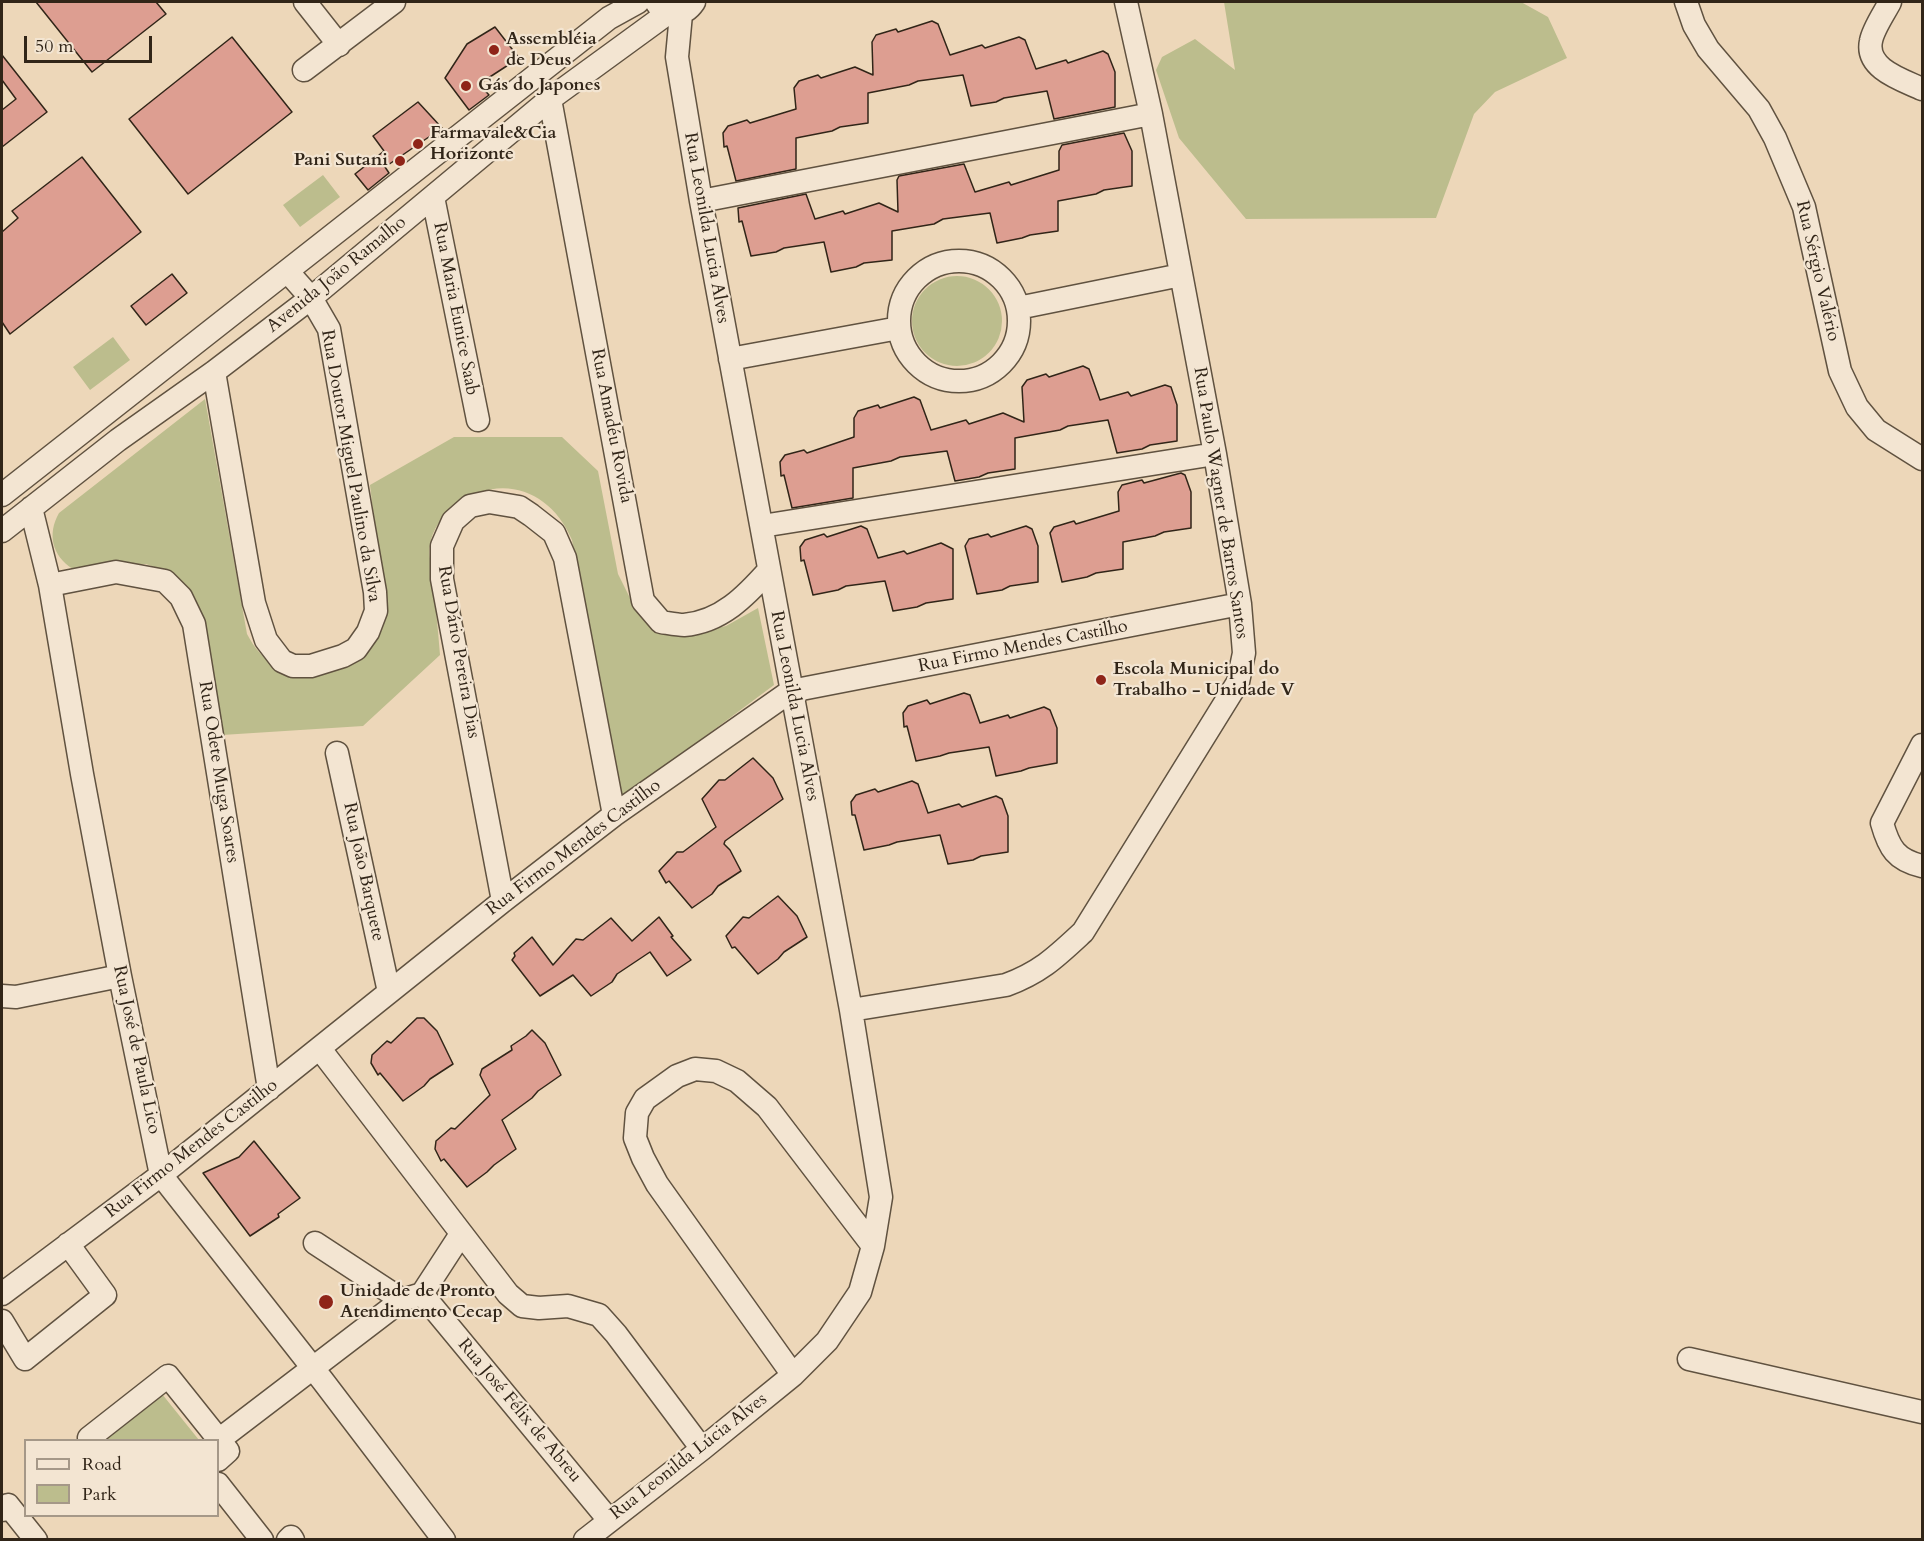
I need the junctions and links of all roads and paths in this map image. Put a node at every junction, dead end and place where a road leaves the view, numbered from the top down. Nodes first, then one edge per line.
1 (305, 2) edge
2 (394, 2) edge
3 (638, 2) edge
4 (1126, 2) edge
5 (1890, 2) edge
6 (1684, 4) edge
7 (675, 7) edge
8 (339, 45) junction
9 (304, 70) dead end
10 (1923, 89) edge
11 (550, 99) junction
12 (1151, 114) junction
13 (433, 197) junction
14 (701, 201) junction
15 (287, 271) junction
16 (1181, 275) junction
17 (311, 298) junction
18 (1018, 308) junction
19 (899, 328) junction
20 (730, 359) junction
21 (214, 372) junction
22 (478, 420) dead end
23 (1215, 454) junction
24 (1923, 459) edge
25 (2, 495) edge
26 (31, 508) junction
27 (762, 526) junction
28 (2, 531) edge
29 (769, 570) junction
30 (50, 585) junction
31 (1240, 604) junction
32 (791, 692) junction
33 (1923, 745) edge
34 (338, 753) dead end
35 (614, 815) junction
36 (1923, 866) edge
37 (503, 901) junction
38 (120, 976) junction
39 (389, 992) junction
40 (2, 996) edge
41 (852, 1010) junction
42 (320, 1049) junction
43 (269, 1089) junction
44 (161, 1175) junction
45 (461, 1234) junction
46 (315, 1243) dead end
47 (68, 1244) junction
48 (873, 1246) junction
49 (2, 1294) edge
50 (412, 1297) junction
51 (2, 1321) edge
52 (1689, 1359) dead end
53 (313, 1369) junction
54 (793, 1375) junction
55 (1923, 1412) edge
56 (90, 1439) edge
57 (211, 1439) edge
58 (702, 1449) junction
59 (219, 1450) edge
60 (219, 1485) edge
61 (2, 1510) edge
62 (609, 1520) junction
63 (32, 1526) edge
64 (262, 1539) edge
65 (288, 1539) edge
66 (293, 1539) edge
67 (444, 1539) edge
68 (585, 1539) edge

1 - 8 street
2 - 8 street
3 - 15 street, Avenida João Ramalho
4 - 12 street, Rua Paulo Wagner de Barros Santos
5 - 10 street
6 - 24 street, Rua Sérgio Valério
7 - 11 street, Avenida João Ramalho
7 - 14 street, Rua Leonilda Lucia Alves
8 - 9 street
11 - 13 street, Avenida João Ramalho
11 - 29 street, Rua Amadéu Rovida
12 - 14 street
12 - 16 street, Rua Paulo Wagner de Barros Santos
13 - 17 street, Avenida João Ramalho
13 - 22 street, Rua Maria Eunice Saab
14 - 20 street, Rua Leonilda Lucia Alves
15 - 17 street, Rua Doutor Miguel Paulino da Silva
15 - 25 street, Avenida João Ramalho
16 - 18 street
16 - 23 street, Rua Paulo Wagner de Barros Santos
17 - 21 street, Avenida João Ramalho
17 - 21 street, Rua Doutor Miguel Paulino da Silva
18 - 19 street
18 - 19 street
19 - 20 street
20 - 27 street, Rua Leonilda Lucia Alves
21 - 26 street, Avenida João Ramalho
23 - 27 street
23 - 31 street, Rua Paulo Wagner de Barros Santos
26 - 28 street, Avenida João Ramalho
26 - 30 street, Rua José de Paula Lico
27 - 29 street, Rua Leonilda Lucia Alves
29 - 32 street, Rua Leonilda Lucia Alves
30 - 38 street, Rua José de Paula Lico
30 - 43 street, Rua Odete Muga Soares
31 - 32 street, Rua Firmo Mendes Castilho
31 - 41 street, Rua Paulo Wagner de Barros Santos
32 - 35 street, Rua Firmo Mendes Castilho
32 - 41 street, Rua Leonilda Lucia Alves
33 - 36 street
34 - 39 street, Rua João Barquete
35 - 37 street, Rua Firmo Mendes Castilho
35 - 37 street, Rua Dário Pereira Dias
37 - 39 street, Rua Firmo Mendes Castilho
38 - 40 street
38 - 44 street, Rua José de Paula Lico
39 - 42 street, Rua Firmo Mendes Castilho
41 - 48 street, Rua Leonilda Lucia Alves
42 - 43 street, Rua Firmo Mendes Castilho
42 - 45 street
43 - 44 street, Rua Firmo Mendes Castilho
44 - 47 street, Rua Firmo Mendes Castilho
44 - 53 street, Rua José de Paula Lico
45 - 50 street
45 - 58 street
46 - 50 street, Rua José Félix de Abreu
47 - 49 street, Rua Firmo Mendes Castilho
47 - 51 street
48 - 54 street, Rua Leonilda Lucia Alves
48 - 54 street
50 - 53 street
50 - 62 street, Rua José Félix de Abreu
52 - 55 street
53 - 59 street
53 - 67 street, Rua José de Paula Lico
54 - 58 street, Rua Leonilda Lúcia Alves
56 - 57 street
58 - 62 street, Rua Leonilda Lúcia Alves
60 - 64 street
61 - 63 street
62 - 68 street, Rua Leonilda Lúcia Alves
65 - 66 street

